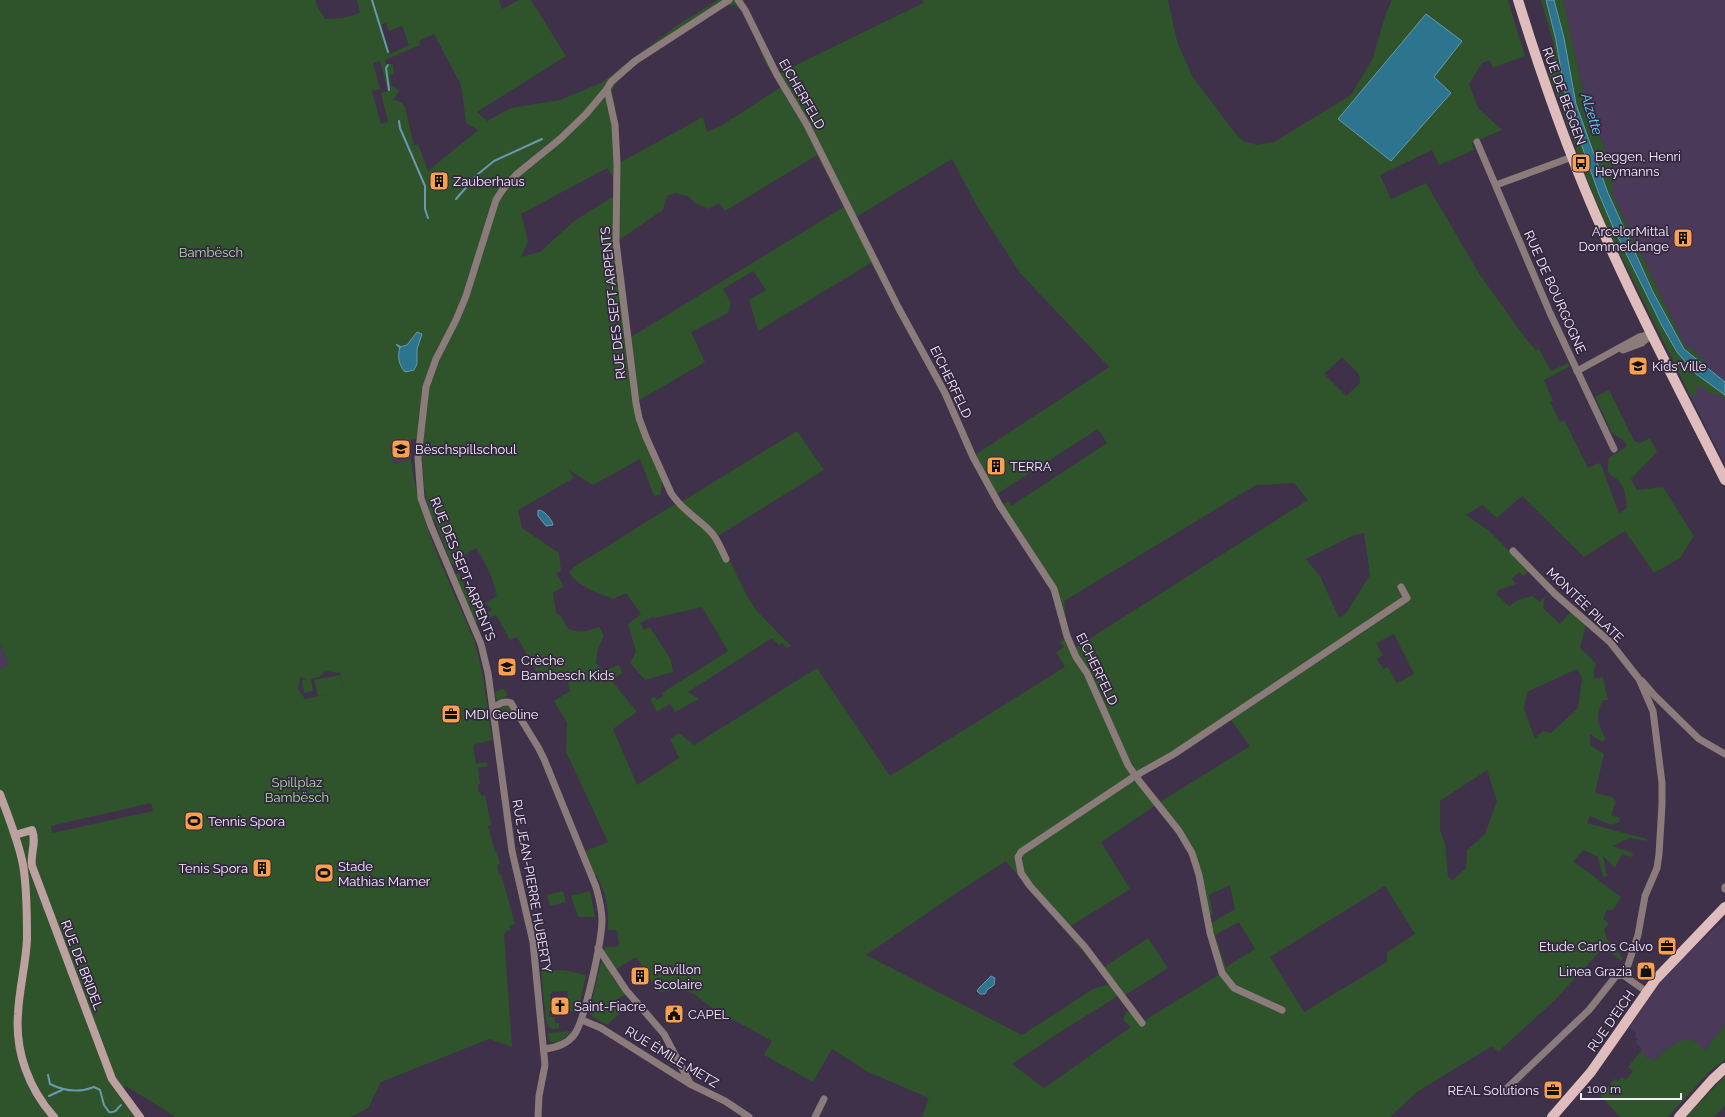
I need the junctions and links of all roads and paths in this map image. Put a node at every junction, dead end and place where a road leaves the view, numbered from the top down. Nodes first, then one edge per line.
1 (730, 0) edge
2 (738, 0) edge
3 (1518, 0) edge
4 (607, 90) junction
5 (1477, 142) dead end
6 (1572, 157) junction
7 (1496, 185) junction
8 (1652, 334) junction
9 (1577, 371) junction
10 (1614, 449) dead end
11 (1725, 480) edge
12 (1513, 551) dead end
13 (726, 559) dead end
14 (1401, 588) dead end
15 (1638, 679) junction
16 (493, 708) junction
17 (1725, 754) edge
18 (1135, 776) junction
19 (0, 794) edge
20 (15, 836) junction
21 (1725, 907) edge
22 (598, 948) junction
23 (1623, 975) junction
24 (1648, 992) junction
25 (1282, 1010) dead end
26 (582, 1020) junction
27 (1142, 1022) dead end
28 (544, 1049) junction
29 (1725, 1068) edge
30 (690, 1084) junction
31 (1503, 1092) dead end
32 (824, 1099) dead end
33 (54, 1117) edge
34 (140, 1117) edge
35 (538, 1117) edge
36 (749, 1117) edge
37 (815, 1117) edge
38 (1552, 1117) edge
39 (1679, 1117) edge

1 - 4 street, RUE DES SEPT-ARPENTS
2 - 18 street, EICHERFELD
3 - 6 main road, RUE DE BEGGEN
4 - 13 street, RUE DES SEPT-ARPENTS
4 - 16 street, RUE DES SEPT-ARPENTS
5 - 7 street, RUE DE BOURGOGNE
6 - 7 street
6 - 8 main road, RUE DE BEGGEN
7 - 9 street, RUE DE BOURGOGNE
8 - 9 street
8 - 11 main road, RUE DE BEGGEN
9 - 10 street, RUE DE BOURGOGNE
12 - 15 street, MONTÉE PILATE
14 - 18 street
15 - 17 street
15 - 23 street, MONTÉE PILATE
16 - 22 street
16 - 28 street, RUE JEAN-PIERRE HUBERTY
18 - 25 street, EICHERFELD
18 - 27 street
19 - 20 main road
20 - 33 main road
20 - 34 main road, RUE DE BRIDEL
21 - 24 main road, RUE D'EICH
22 - 26 street
22 - 30 street
23 - 24 street
23 - 31 street
24 - 38 main road, RUE D'EICH
26 - 28 street
26 - 30 street, RUE ÉMILE METZ
28 - 35 street, RUE JEAN-PIERRE HUBERTY
29 - 39 main road
30 - 36 street, RUE ÉMILE METZ
32 - 37 street

